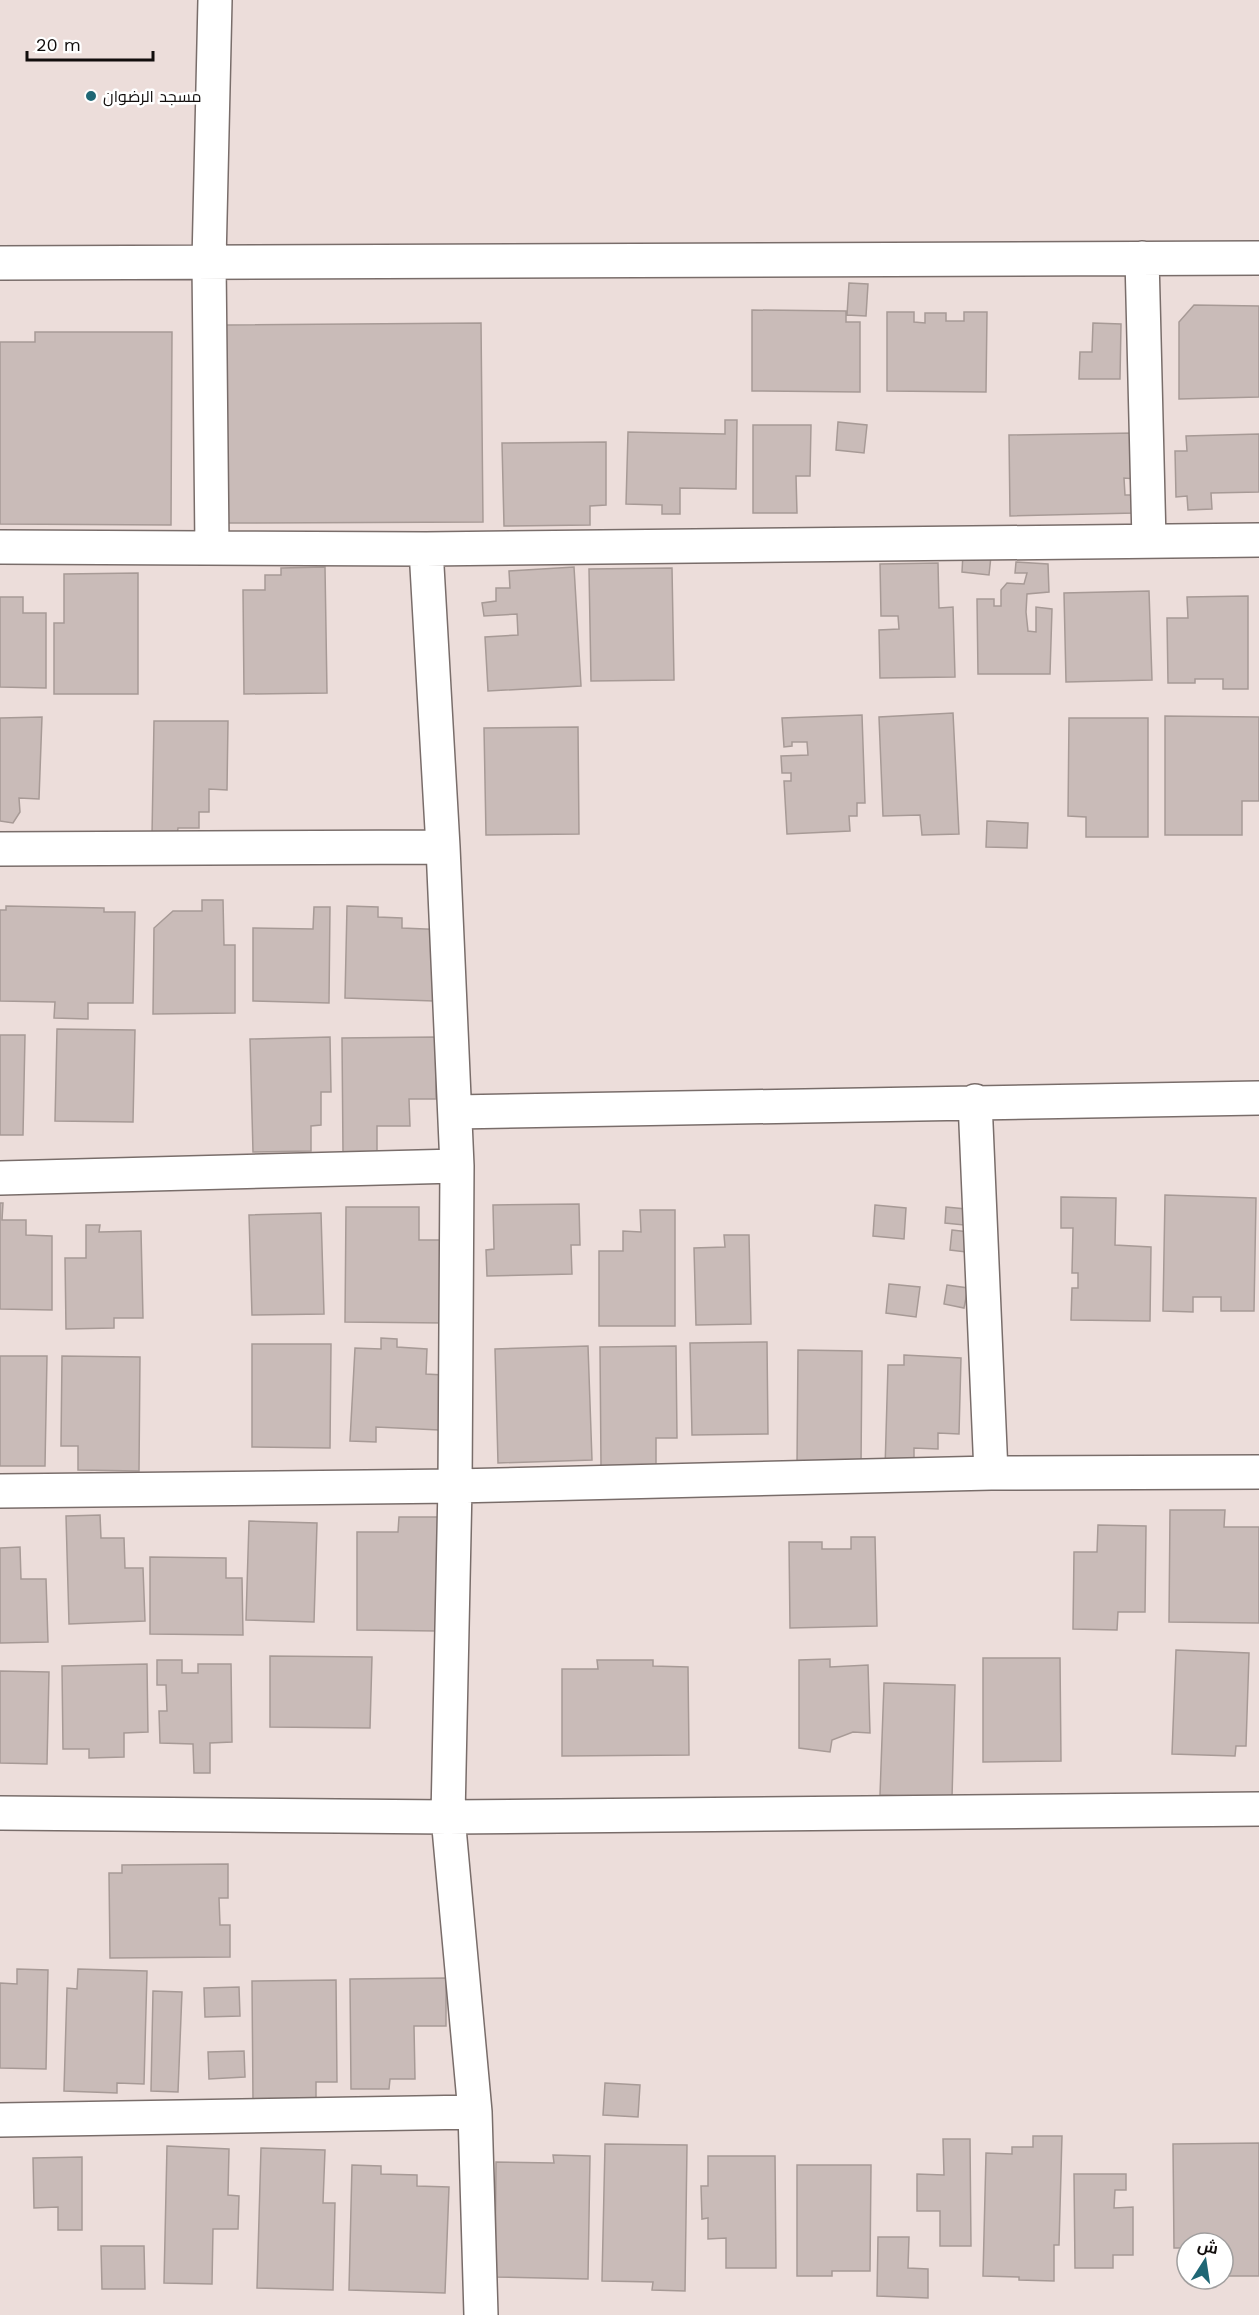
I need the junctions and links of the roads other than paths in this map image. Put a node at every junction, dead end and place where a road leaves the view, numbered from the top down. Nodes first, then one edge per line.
1 (215, 0) edge
2 (1142, 258) junction
3 (1259, 258) edge
4 (208, 262) junction
5 (0, 263) edge
6 (1259, 540) edge
7 (1149, 541) junction
8 (0, 547) edge
9 (212, 547) junction
10 (426, 549) junction
11 (444, 847) junction
12 (0, 849) edge
13 (1259, 1098) edge
14 (975, 1101) junction
15 (455, 1112) junction
16 (457, 1166) junction
17 (0, 1178) edge
18 (1259, 1472) edge
19 (991, 1473) junction
20 (455, 1486) junction
21 (0, 1491) edge
22 (1259, 1809) edge
23 (0, 1813) edge
24 (448, 1817) junction
25 (475, 2112) junction
26 (0, 2120) edge
27 (481, 2315) edge

1 - 4 street
2 - 3 street
2 - 4 street
2 - 7 street
4 - 5 street
4 - 9 street
6 - 7 street
7 - 10 street
8 - 9 street
9 - 10 street
10 - 11 street
11 - 12 street
11 - 15 street
13 - 14 street
14 - 15 street
14 - 19 street
15 - 16 street
16 - 17 street
16 - 20 street
18 - 19 street
19 - 20 street
20 - 21 street
20 - 24 street
22 - 24 street
23 - 24 street
24 - 25 street
25 - 26 street
25 - 27 street

